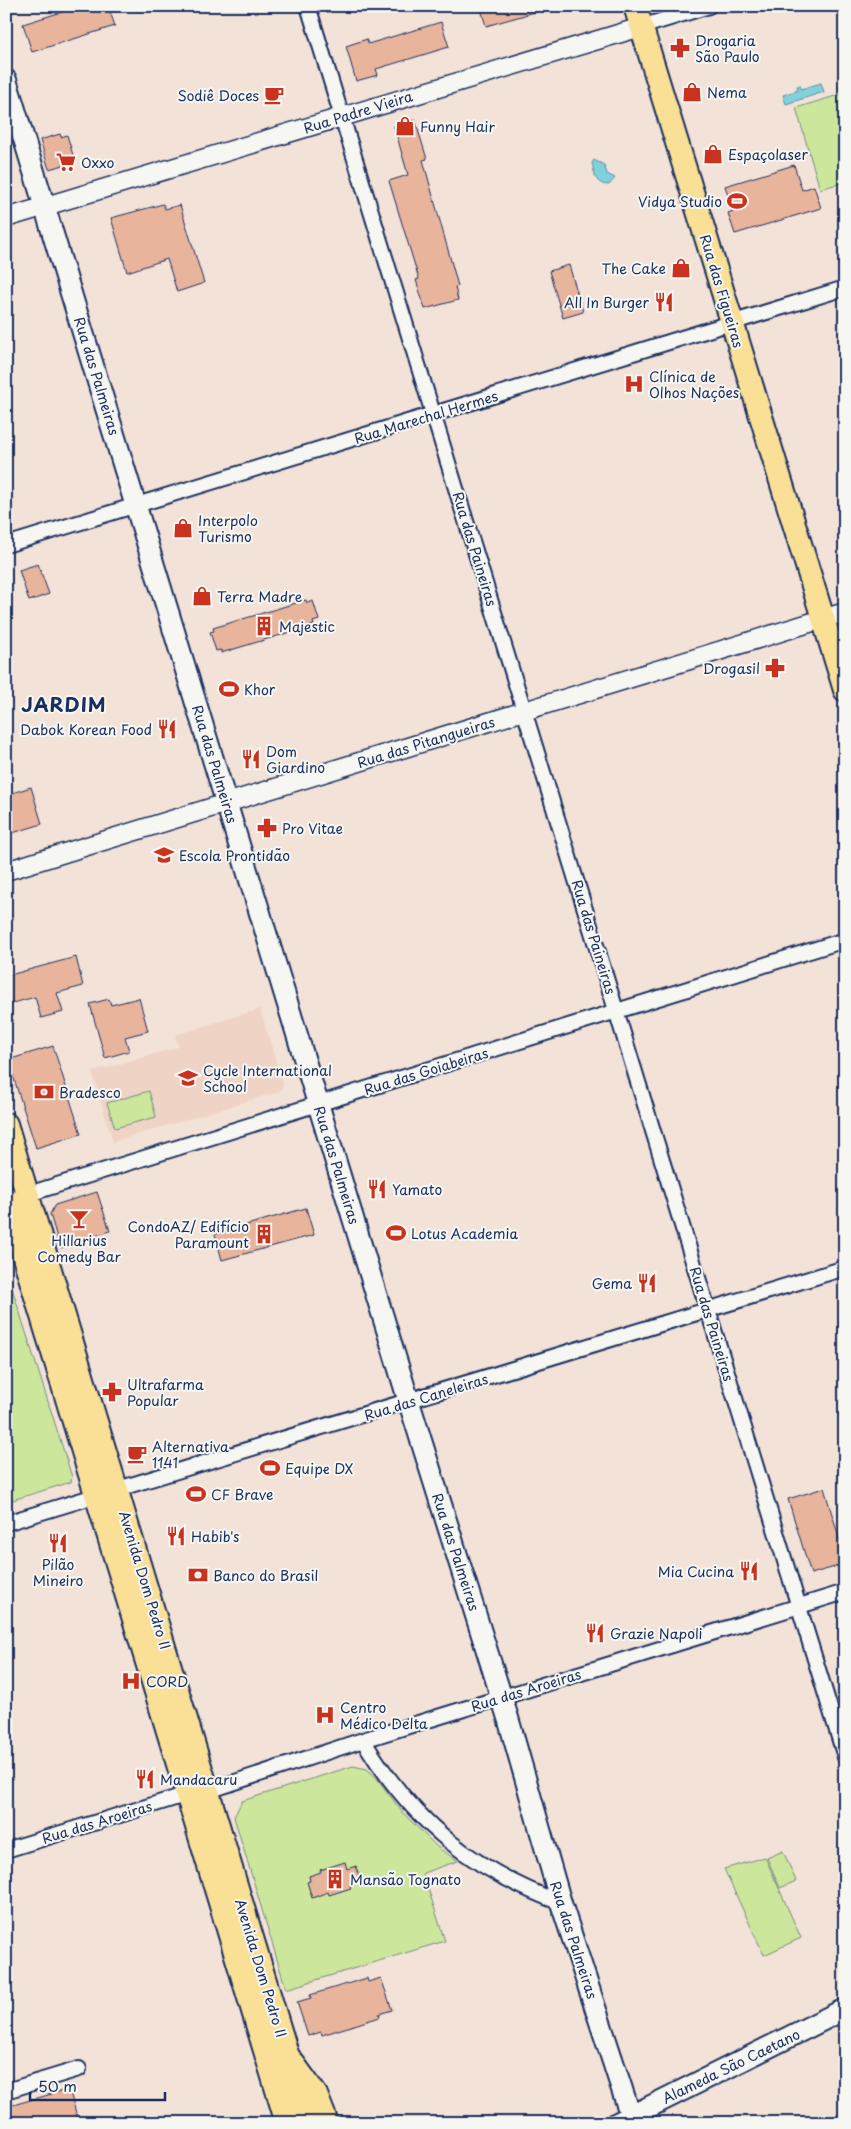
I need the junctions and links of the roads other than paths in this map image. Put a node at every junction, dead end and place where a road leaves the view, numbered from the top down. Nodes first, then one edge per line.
1 (308, 6) edge
2 (709, 6) edge
3 (638, 16) edge
4 (6, 80) edge
5 (343, 116) junction
6 (45, 207) junction
7 (6, 218) edge
8 (845, 288) edge
9 (732, 322) junction
10 (434, 415) junction
11 (136, 506) junction
12 (6, 545) edge
13 (845, 612) edge
14 (823, 619) junction
15 (845, 690) edge
16 (525, 711) junction
17 (227, 803) junction
18 (6, 871) edge
19 (845, 940) edge
20 (617, 1012) junction
21 (318, 1104) junction
22 (6, 1124) edge
23 (14, 1197) edge
24 (845, 1268) edge
25 (708, 1310) junction
26 (409, 1402) junction
27 (107, 1491) junction
28 (6, 1523) edge
29 (845, 1592) edge
30 (799, 1606) junction
31 (502, 1697) junction
32 (362, 1740) junction
33 (845, 1756) edge
34 (198, 1792) junction
35 (6, 1850) edge
36 (561, 1903) junction
37 (845, 2010) edge
38 (279, 2062) junction
39 (79, 2069) dead end
40 (6, 2091) edge
41 (291, 2118) edge
42 (627, 2120) edge
43 (326, 2123) edge

1 - 5 street, Rua das Paineiras
2 - 3 street, Rua Padre Vieira
3 - 5 street, Rua Padre Vieira
3 - 9 main road, Rua das Figueiras
4 - 6 main road, Rua das Palmeiras
5 - 6 street, Rua Padre Vieira
5 - 10 street, Rua das Paineiras
6 - 7 street, Rua Padre Vieira
6 - 11 main road, Rua das Palmeiras
8 - 9 street, Rua Marechal Hermes
9 - 10 street, Rua Marechal Hermes
9 - 14 main road, Rua das Figueiras
10 - 11 street, Rua Marechal Hermes
10 - 16 street, Rua das Paineiras
11 - 12 street, Rua Marechal Hermes
11 - 17 main road, Rua das Palmeiras
13 - 14 street, Rua das Pitangueiras
14 - 15 main road, Rua das Figueiras
14 - 16 street, Rua das Pitangueiras
16 - 17 street, Rua das Pitangueiras
16 - 20 street, Rua das Paineiras
17 - 18 street, Rua das Pitangueiras
17 - 21 main road, Rua das Palmeiras
19 - 20 street, Rua das Goiabeiras
20 - 21 street, Rua das Goiabeiras
20 - 25 street, Rua das Paineiras
21 - 23 street, Rua das Goiabeiras
21 - 26 main road, Rua das Palmeiras
22 - 23 main road, Avenida Dom Pedro II
23 - 27 main road, Avenida Dom Pedro II
24 - 25 street, Rua das Caneleiras
25 - 26 street, Rua das Caneleiras
25 - 30 street, Rua das Paineiras
26 - 27 street, Rua das Caneleiras
26 - 31 main road, Rua das Palmeiras
27 - 28 street, Rua das Caneleiras
27 - 34 main road, Avenida Dom Pedro II
29 - 30 street, Rua das Aroeiras
30 - 31 street, Rua das Aroeiras
30 - 33 street, Rua das Paineiras
31 - 32 street, Rua das Aroeiras
31 - 36 main road, Rua das Palmeiras
32 - 34 street, Rua das Aroeiras
32 - 36 street
34 - 35 street, Rua das Aroeiras
34 - 38 main road, Avenida Dom Pedro II
36 - 42 main road, Rua das Palmeiras
37 - 42 main road, Alameda São Caetano
38 - 41 main road, Avenida Dom Pedro II
38 - 41 main road
38 - 43 highway
39 - 40 street

